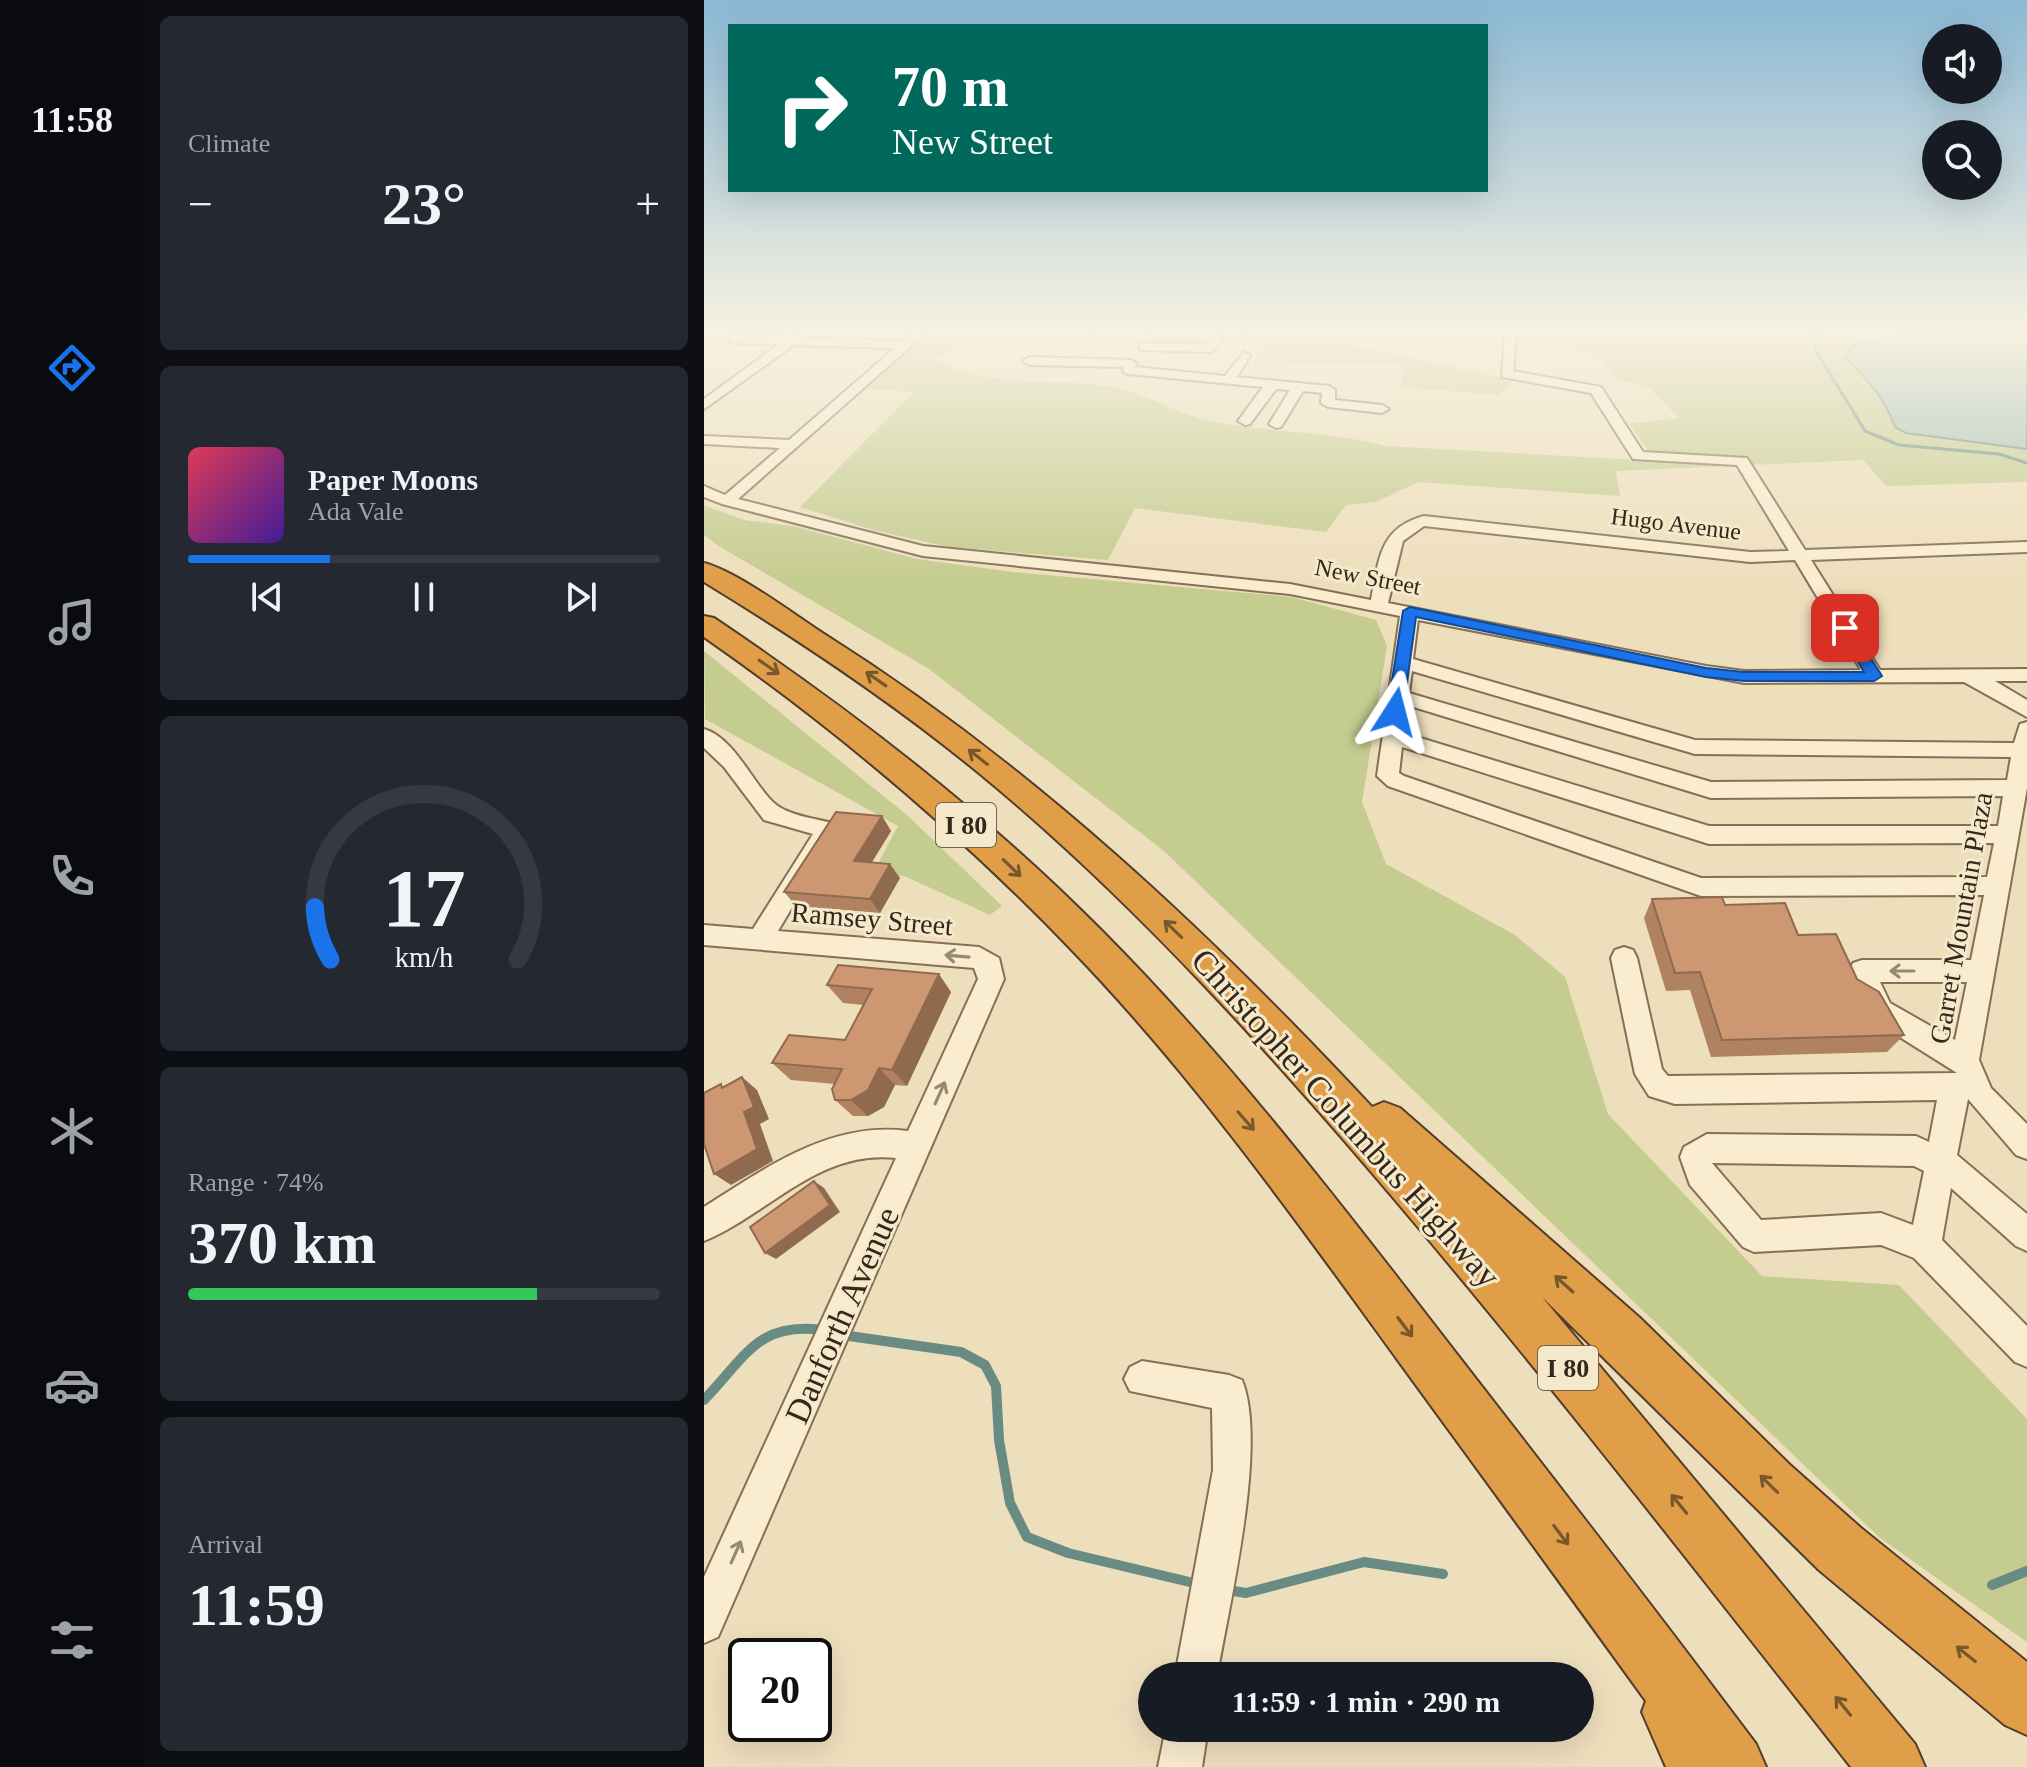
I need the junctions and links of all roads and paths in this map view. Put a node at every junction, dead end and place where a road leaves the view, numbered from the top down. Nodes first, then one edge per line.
1 (827, 414) edge
2 (1250, 414) edge
3 (1282, 414) edge
4 (1612, 414) edge
5 (1245, 421) dead end
6 (1276, 424) dead end
7 (704, 440) edge
8 (794, 444) junction
9 (704, 491) edge
10 (727, 501) junction
11 (2027, 547) edge
12 (1800, 555) junction
13 (704, 571) edge
14 (1379, 605) junction
15 (1410, 611) junction
16 (704, 624) edge
17 (1403, 662) junction
18 (1966, 675) junction
19 (2027, 675) edge
20 (1874, 676) junction
21 (1398, 696) junction
22 (2027, 710) edge
23 (704, 736) edge
24 (1392, 736) junction
25 (2025, 740) edge
26 (2016, 788) junction
27 (2007, 834) junction
28 (1997, 886) junction
29 (704, 935) edge
30 (759, 940) junction
31 (1624, 958) dead end
32 (1980, 971) junction
33 (1228, 984) junction
34 (981, 1007) joint
35 (1964, 1078) junction
36 (2027, 1145) edge
37 (917, 1146) junction
38 (1939, 1162) junction
39 (704, 1225) edge
40 (2027, 1235) edge
41 (1925, 1246) junction
42 (2027, 1350) edge
43 (1142, 1379) dead end
44 (704, 1623) edge
45 (1644, 1645) junction
46 (1198, 1662) edge
47 (2027, 1703) edge
48 (1184, 1742) edge
49 (1180, 1767) edge
50 (1699, 1767) edge
51 (1733, 1767) edge
52 (1892, 1767) edge

1 - 8 street
2 - 5 street
3 - 6 street
4 - 12 street
7 - 8 street
8 - 10 street
9 - 10 street, New Street
10 - 14 street, New Street
11 - 12 street, Hugo Avenue
12 - 14 street, Hugo Avenue
12 - 20 street
33 -> 13 highway, Christopher Columbus Highway / I 80
14 - 15 street, New Street
15 - 17 street
15 - 20 street, New Street
16 -> 45 highway, I 80
17 - 21 street
17 - 25 street
18 - 19 street, New Street
18 - 20 street, New Street
18 - 22 street
21 - 24 street
21 - 26 street
23 - 30 street
24 - 27 street
24 - 28 street
25 - 26 street, Garret Mountain Plaza
26 - 27 street, Garret Mountain Plaza
27 - 28 street, Garret Mountain Plaza
28 - 32 street, Garret Mountain Plaza
29 - 30 street, Ramsey Street
34 -> 30 street, Ramsey Street
31 - 35 street
32 - 35 street, Garret Mountain Plaza
32 -> 35 street
47 -> 33 highway
52 -> 33 highway, Christopher Columbus Highway / I 80
37 -> 34 street, Danforth Avenue
35 - 36 street
35 - 38 street, Garret Mountain Plaza
37 - 39 street
44 -> 37 street, Danforth Avenue
38 - 40 street
38 - 41 street, Garret Mountain Plaza
38 - 41 street
41 - 42 street
43 - 46 street
45 - 50 highway
45 - 51 highway, I 80
48 - 49 street

